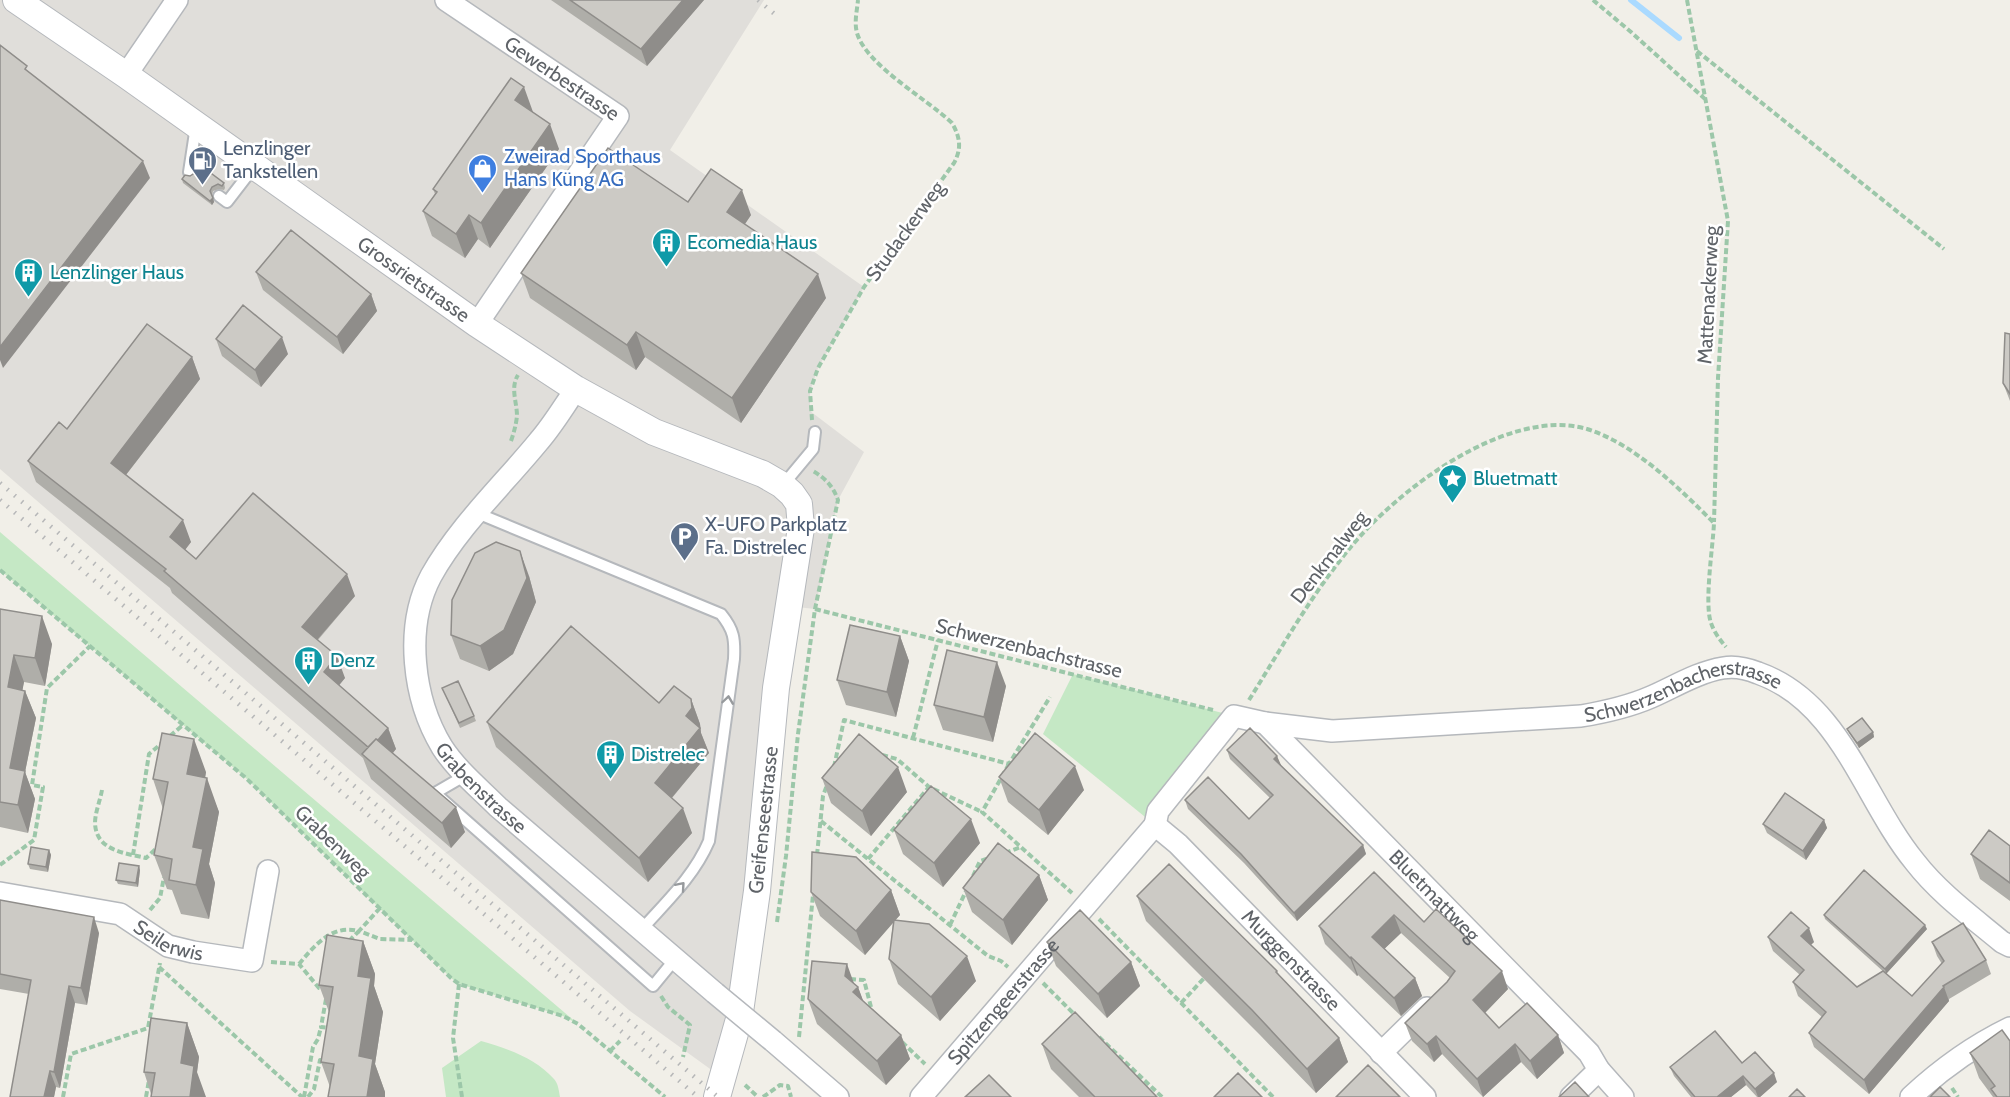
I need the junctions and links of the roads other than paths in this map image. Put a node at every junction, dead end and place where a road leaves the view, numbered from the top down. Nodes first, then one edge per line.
1 (16, 0) edge
2 (177, 0) edge
3 (446, 0) edge
4 (126, 75) junction
5 (196, 125) junction
6 (254, 167) junction
7 (191, 173) edge
8 (219, 196) dead end
9 (477, 324) junction
10 (576, 389) junction
11 (815, 432) road end
12 (782, 485) junction
13 (477, 513) junction
14 (799, 542) joint
15 (1234, 716) joint
16 (1265, 723) junction
17 (466, 776) junction
18 (1155, 825) junction
19 (268, 871) dead end
20 (0, 893) edge
21 (642, 929) junction
22 (2010, 946) edge
23 (676, 958) junction
24 (1445, 991) edge
25 (2010, 1028) edge
26 (1381, 1053) junction
27 (1599, 1070) junction
28 (717, 1097) edge
29 (838, 1097) edge
30 (921, 1097) edge
31 (1425, 1097) edge
32 (1571, 1097) edge
33 (1623, 1097) edge
34 (1911, 1097) edge

1 - 4 street, Grossrietstrasse
2 - 4 street
3 - 9 street, Gewerbestrasse
4 - 5 street, Grossrietstrasse
5 - 6 street, Grossrietstrasse
5 - 7 lane
6 - 8 lane
6 - 9 street, Grossrietstrasse
9 - 10 street, Grossrietstrasse
10 - 12 street, Grossrietstrasse
10 - 13 street, Grabenstrasse
11 - 12 lane
12 - 14 street, Grossrietstrasse
13 - 17 street, Grabenstrasse
21 -> 13 lane
14 - 28 street, Greifenseestrasse
15 - 16 street, Schwerzenbacherstrasse
15 - 18 street, Spitzengeerstrasse
16 - 22 street, Schwerzenbacherstrasse
16 - 27 street, Bluetmattweg
17 - 21 street, Grabenstrasse
17 - 23 lane
18 - 26 street, Murggenstrasse
18 - 30 street, Spitzengeerstrasse
19 - 20 street, Seilerwis
21 - 23 street, Grabenstrasse
23 - 29 street, Grabenstrasse, bridge
24 - 26 street
25 - 34 street
26 - 31 street, Murggenstrasse
27 - 32 street
27 - 33 street, Bluetmattweg

